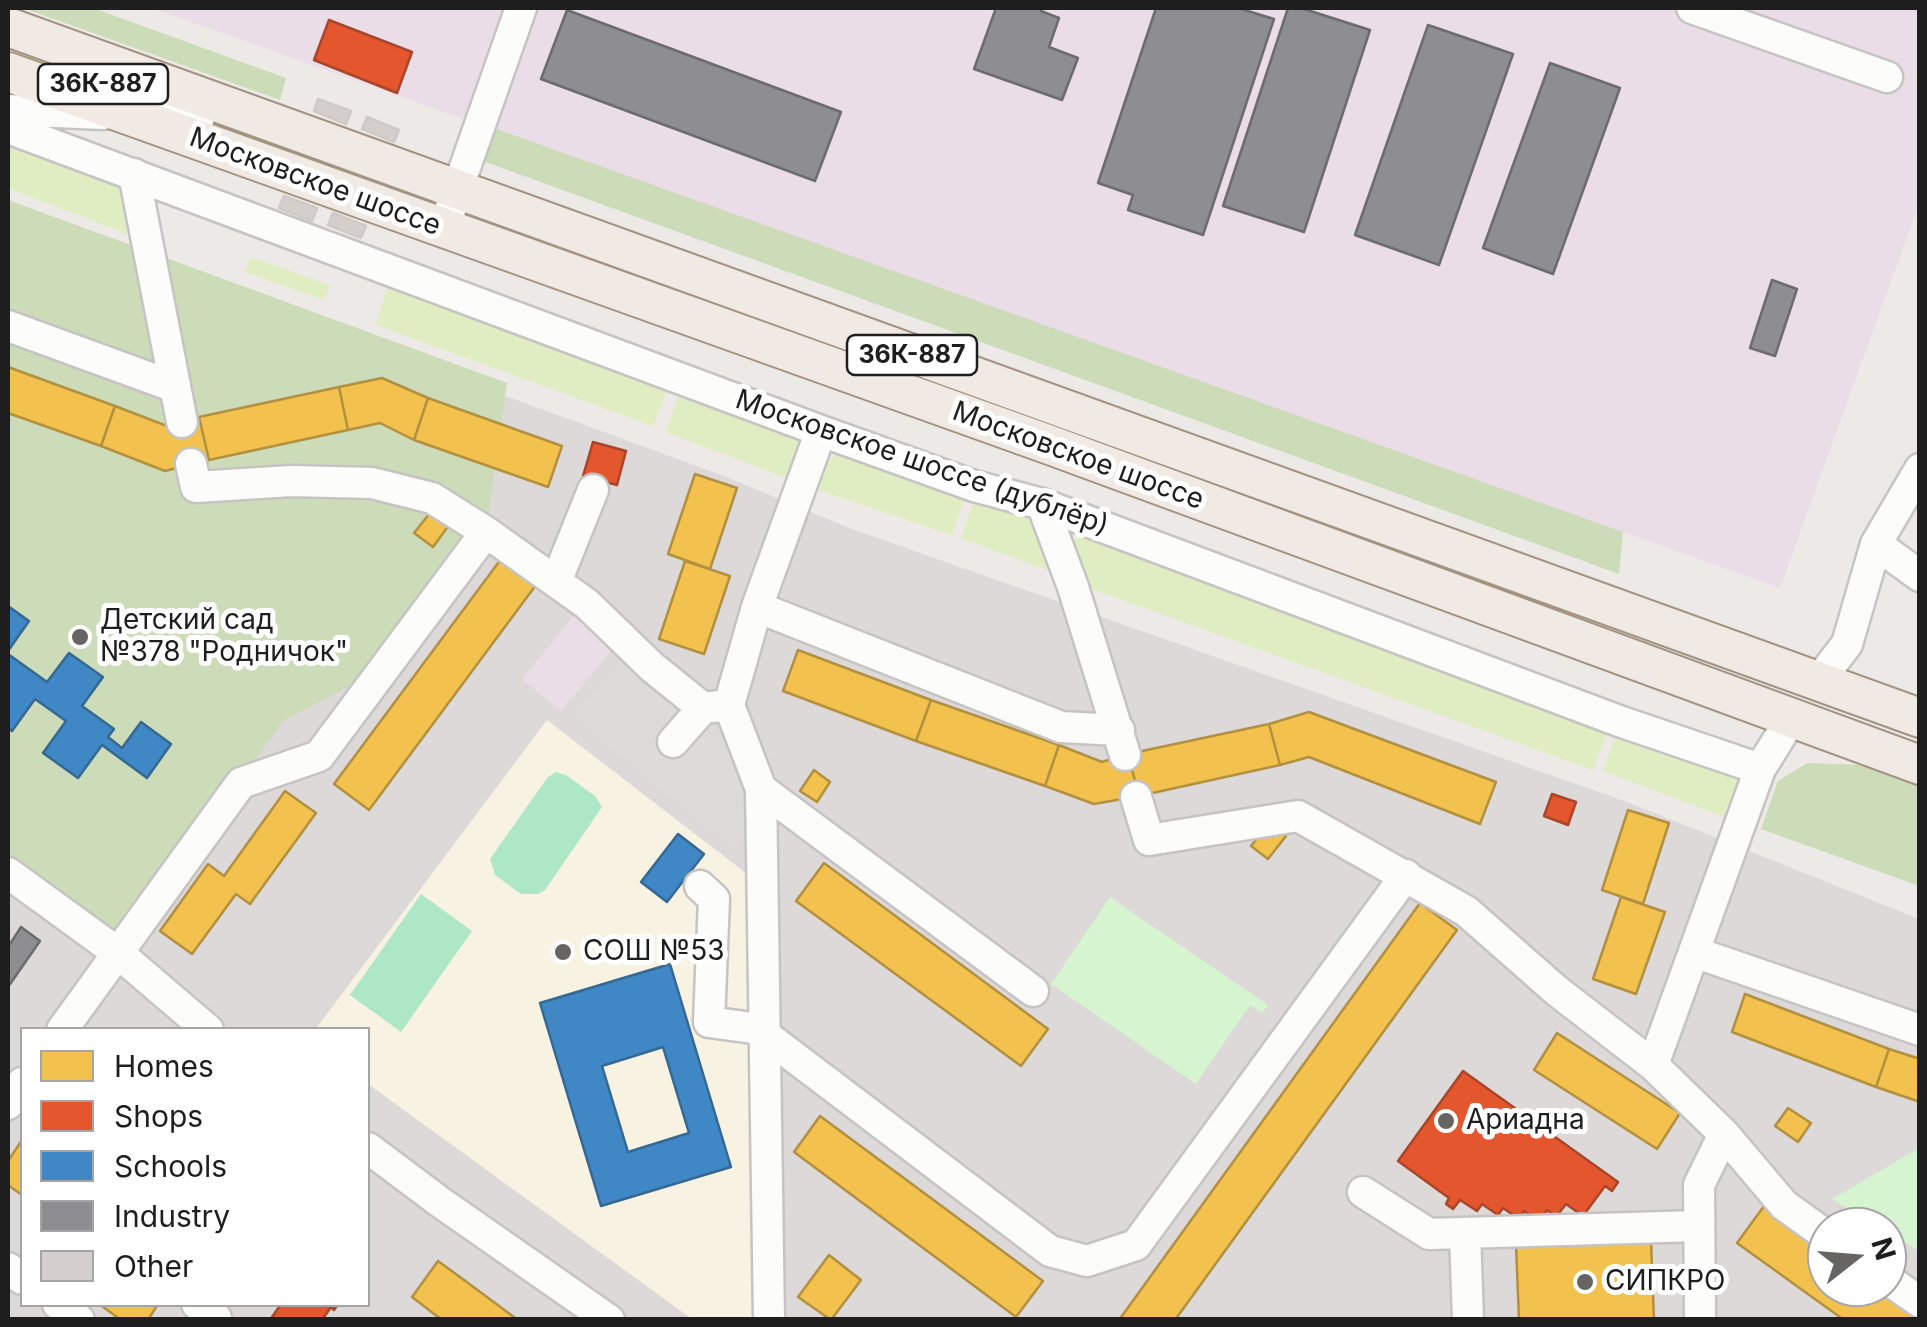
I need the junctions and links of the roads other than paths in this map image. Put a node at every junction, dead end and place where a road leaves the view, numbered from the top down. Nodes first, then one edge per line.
1 (520, 8) edge
2 (1692, 8) edge
3 (8, 27) edge
4 (8, 50) edge
5 (8, 72) edge
6 (1886, 77) dead end
7 (8, 110) edge
8 (126, 115) junction
9 (199, 118) junction
10 (8, 128) edge
11 (134, 174) junction
12 (453, 200) junction
13 (8, 326) edge
14 (175, 387) junction
15 (182, 422) dead end
16 (820, 431) junction
17 (191, 464) dead end
18 (1920, 469) edge
19 (593, 490) dead end
20 (1042, 504) junction
21 (486, 532) junction
22 (1876, 544) junction
23 (1920, 576) edge
24 (556, 582) junction
25 (757, 607) junction
26 (1804, 701) junction
27 (716, 707) junction
28 (1920, 718) edge
29 (1920, 739) edge
30 (673, 742) dead end
31 (1920, 765) edge
32 (1760, 769) junction
33 (761, 789) junction
34 (1136, 797) dead end
35 (8, 873) edge
36 (1406, 875) junction
37 (700, 886) dead end
38 (1694, 952) junction
39 (118, 953) junction
40 (1034, 991) dead end
41 (64, 1027) edge
42 (204, 1027) edge
43 (1920, 1030) edge
44 (765, 1034) junction
45 (1653, 1066) junction
46 (1724, 1134) junction
47 (370, 1150) edge
48 (1363, 1192) dead end
49 (1807, 1222) edge
50 (1698, 1226) junction
51 (1465, 1234) junction
52 (609, 1320) edge
53 (769, 1320) edge
54 (1468, 1320) edge
55 (1700, 1320) edge

1 - 12 street
2 - 6 street
3 - 12 main road, Московское шоссе / 36К-887
4 - 9 main road, Московское шоссе / 36К-887
5 - 8 main road, Московское шоссе / 36К-887
7 - 8 street
8 - 9 street
8 - 26 main road, Московское шоссе / 36К-887
9 - 12 main road, Московское шоссе / 36К-887
10 - 11 street, Московское шоссе (дублёр)
11 - 14 street
11 - 16 street, Московское шоссе (дублёр)
12 - 26 main road, Московское шоссе / 36К-887
13 - 14 street
14 - 15 street
16 - 20 street, Московское шоссе (дублёр)
16 - 25 street
17 - 21 street
18 - 22 street
19 - 24 street
20 - 25 street
20 - 32 street, Московское шоссе (дублёр)
21 - 24 street
21 - 39 street
22 - 23 street
22 - 26 street
24 - 27 street
25 - 27 street
26 - 28 main road, Московское шоссе / 36К-887
26 - 29 main road, Московское шоссе / 36К-887
26 - 31 main road, Московское шоссе / 36К-887
26 - 32 street
27 - 30 street
27 - 33 street
32 - 38 street
33 - 40 street
33 - 44 street
34 - 36 street
35 - 39 street
36 - 44 street
36 - 45 street
37 - 44 street
38 - 43 street
38 - 45 street
39 - 41 street
39 - 42 street
44 - 53 street
45 - 46 street
46 - 49 street
46 - 50 street
47 - 52 street
48 - 51 street
50 - 51 street
50 - 55 street
51 - 54 street

